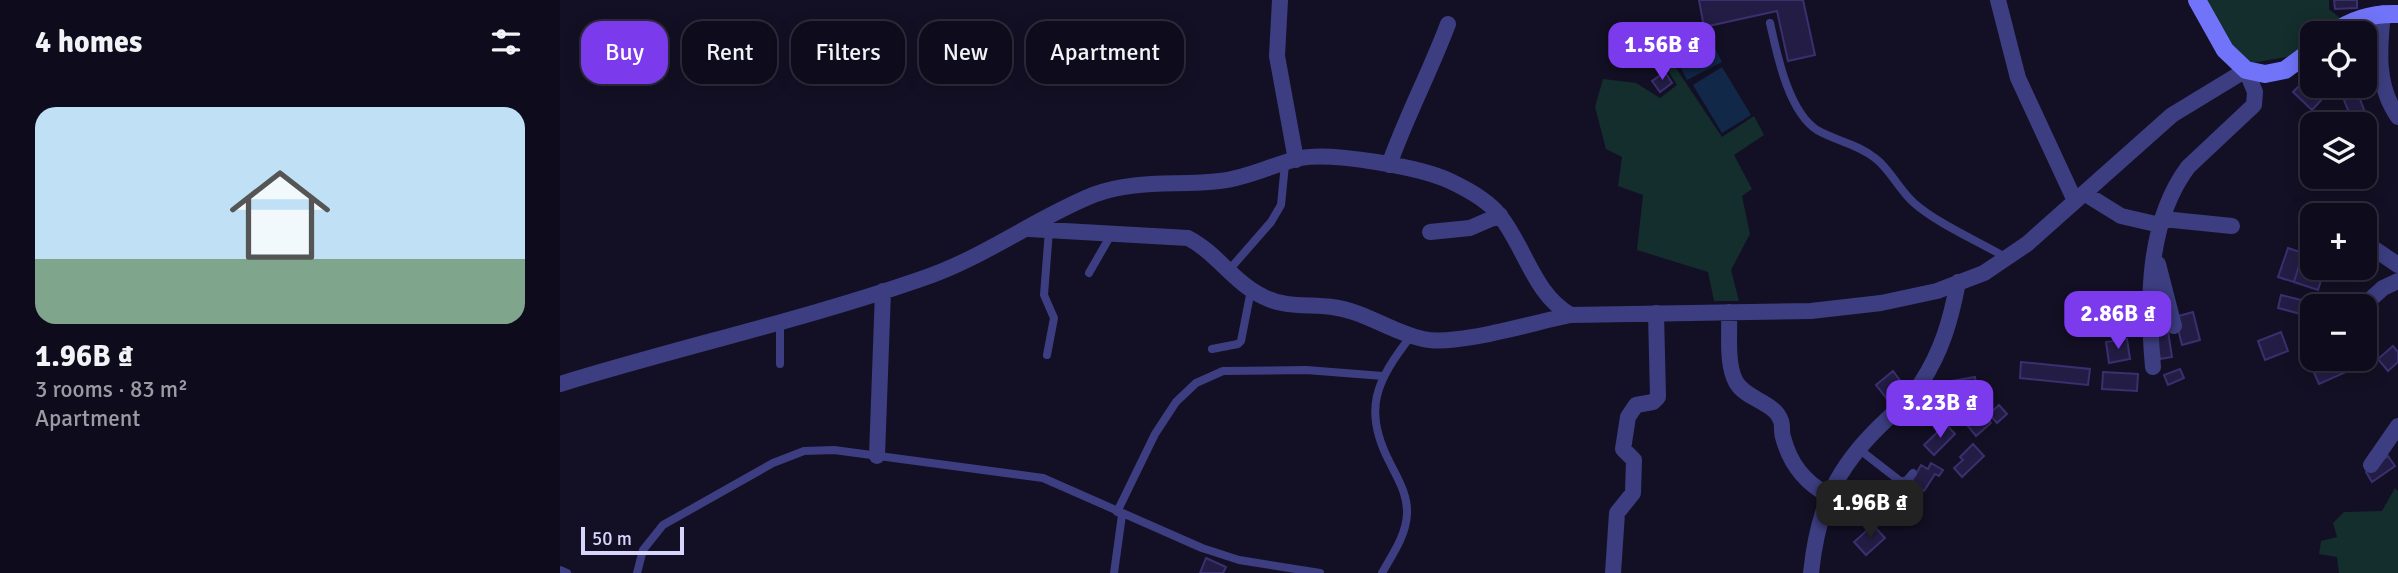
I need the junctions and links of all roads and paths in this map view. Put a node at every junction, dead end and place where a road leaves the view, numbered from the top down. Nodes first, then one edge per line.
1 (1280, 0) edge
2 (1998, 0) edge
3 (2197, 0) edge
4 (2390, 13) edge
5 (2359, 21) edge
6 (1770, 23) dead end
7 (1448, 24) dead end
8 (2300, 59) edge
9 (2246, 70) junction
10 (2398, 117) edge
11 (1291, 162) junction
12 (1390, 165) junction
13 (2079, 197) junction
14 (1500, 215) junction
15 (2162, 222) junction
16 (2232, 226) dead end
17 (1029, 229) junction
18 (1049, 230) junction
19 (1430, 232) dead end
20 (1112, 233) junction
21 (2377, 251) edge
22 (2155, 255) junction
23 (2007, 258) junction
24 (2398, 265) edge
25 (1229, 270) junction
26 (1089, 273) dead end
27 (2398, 281) edge
28 (1958, 282) junction
29 (1251, 290) junction
30 (883, 291) junction
31 (2376, 294) edge
32 (1729, 312) junction
33 (1656, 313) junction
34 (1571, 314) junction
35 (780, 320) junction
36 (2174, 326) dead end
37 (1410, 336) junction
38 (1212, 349) dead end
39 (1047, 355) dead end
40 (780, 365) dead end
41 (2153, 367) dead end
42 (1383, 376) junction
43 (1921, 383) junction
44 (560, 384) edge
45 (1972, 413) dead end
46 (2398, 425) edge
47 (1860, 450) junction
48 (877, 456) junction
49 (2371, 465) dead end
50 (1913, 473) dead end
51 (1828, 495) junction
52 (1119, 511) junction
53 (560, 570) edge
54 (567, 573) edge
55 (637, 573) edge
56 (1114, 573) edge
57 (1320, 573) edge
58 (1382, 573) edge
59 (1614, 573) edge
60 (1811, 573) edge

1 - 11 street
2 - 13 street
3 - 9 street
4 - 5 street
4 - 10 street
6 - 23 lane
7 - 12 street
8 - 9 street
9 - 13 street
9 - 15 street
11 - 12 street
11 - 17 street
11 - 25 lane
12 - 14 street
13 - 15 street
13 - 23 street
14 - 19 street
14 - 34 street
15 - 16 street
15 - 22 street
17 - 18 street
17 - 30 street
18 - 20 street
18 - 39 lane
20 - 25 street
20 - 26 lane
21 - 24 street
22 - 36 street
22 - 41 street
23 - 28 street
25 - 29 street
27 - 31 street
28 - 32 street
28 - 43 street
29 - 37 street
29 - 38 lane
30 - 35 street
30 - 48 street
32 - 33 street
32 - 51 street
33 - 34 street
33 - 59 street
34 - 37 street
35 - 40 lane
35 - 44 street
37 - 42 lane
42 - 52 lane
42 - 58 lane
43 - 45 street
43 - 47 street
46 - 49 street
47 - 50 lane
47 - 51 street
48 - 52 lane
48 - 55 lane
51 - 60 street
52 - 56 lane
52 - 57 lane
53 - 54 lane

